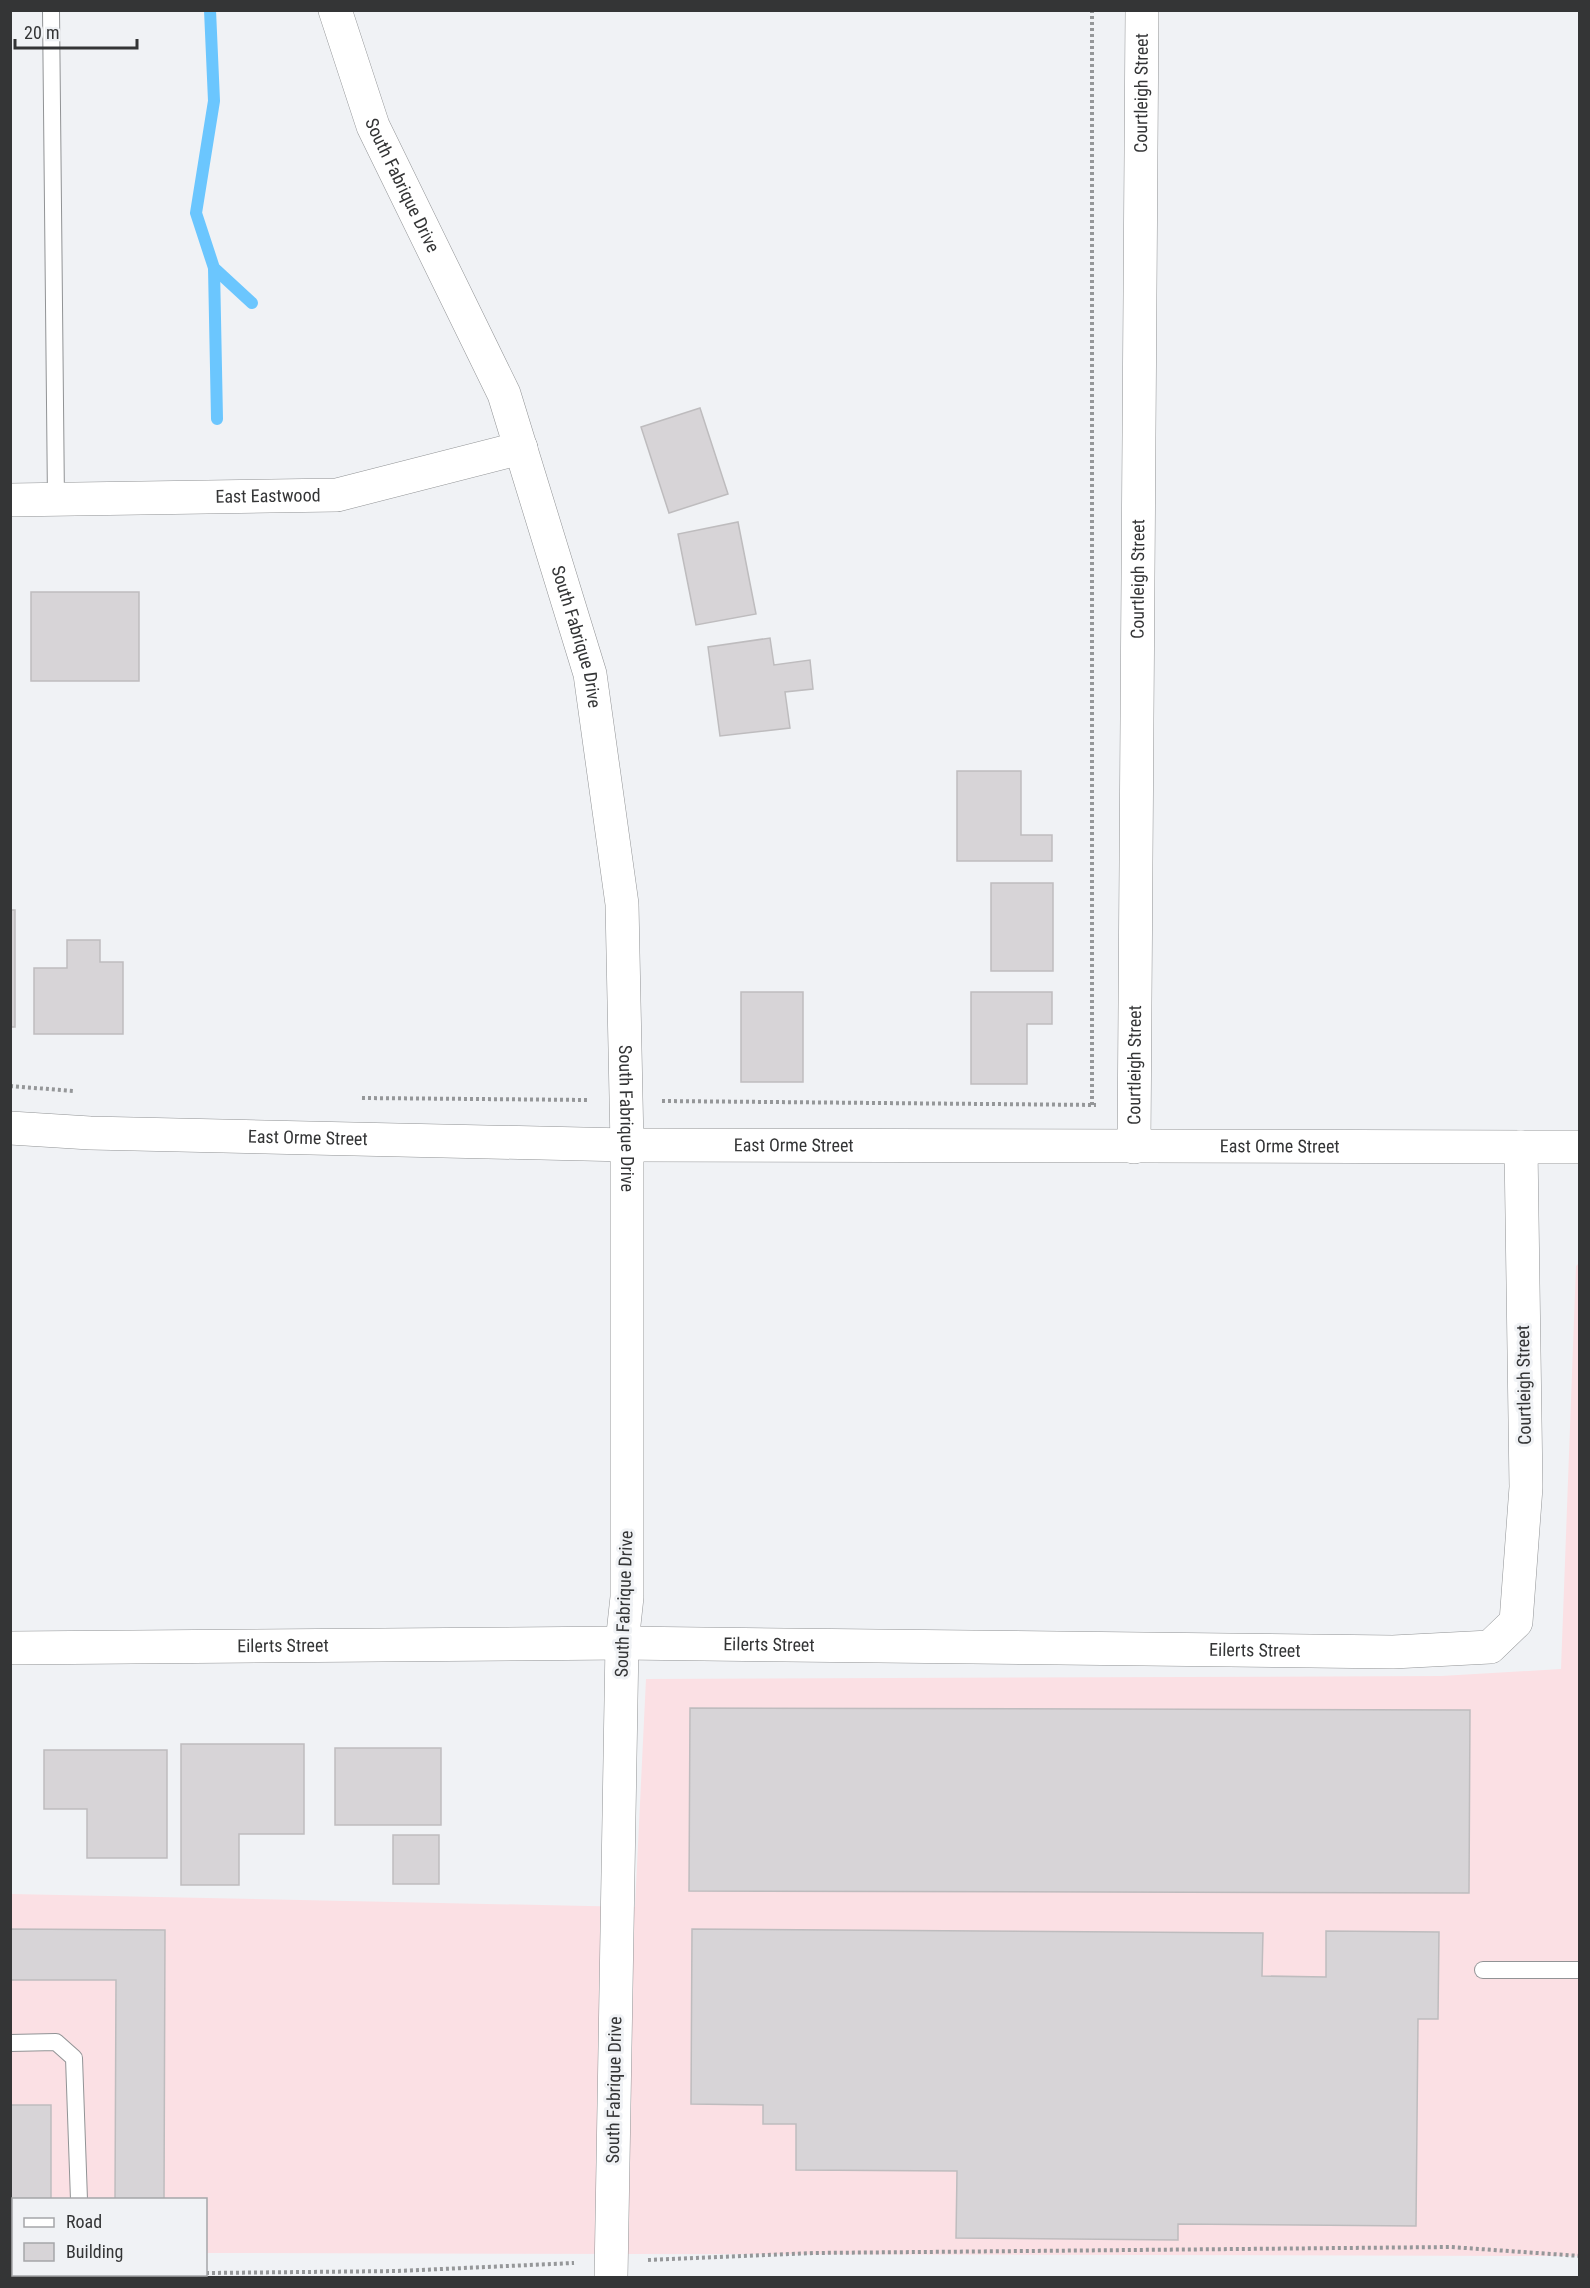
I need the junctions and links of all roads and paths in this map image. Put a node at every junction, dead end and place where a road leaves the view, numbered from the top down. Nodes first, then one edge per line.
1 (51, 10) edge
2 (335, 10) edge
3 (1092, 10) edge
4 (1142, 10) edge
5 (521, 448) junction
6 (10, 500) edge
7 (56, 501) junction
8 (10, 1086) edge
9 (76, 1091) dead end
10 (355, 1098) dead end
11 (626, 1101) junction
12 (1092, 1105) junction
13 (1135, 1106) junction
14 (10, 1128) edge
15 (627, 1145) junction
16 (1134, 1147) junction
17 (1521, 1148) junction
18 (1580, 1148) edge
19 (1516, 1622) joint
20 (622, 1643) junction
21 (10, 1648) edge
22 (1483, 1970) dead end
23 (1580, 1970) edge
24 (10, 2043) edge
25 (79, 2198) edge
26 (1580, 2256) edge
27 (611, 2270) edge
28 (207, 2273) edge

1 - 7 lane
2 - 5 street, South Fabrique Drive
3 - 12 path
4 - 13 street, Courtleigh Street
5 - 7 street, East Eastwood
5 - 11 street, South Fabrique Drive
6 - 7 street, East Eastwood
8 - 9 path
10 - 11 path
11 - 12 path
11 - 15 street, South Fabrique Drive
12 - 13 path
13 - 16 street, Courtleigh Street
14 - 15 street, East Orme Street
15 - 16 street, East Orme Street
15 - 20 street, South Fabrique Drive
16 - 17 street, East Orme Street
17 - 18 street, East Orme Street
17 - 19 street, Courtleigh Street
19 - 20 street, Eilerts Street
20 - 21 street, Eilerts Street
20 - 27 street, South Fabrique Drive
22 - 23 lane
24 - 25 lane
26 - 27 path
27 - 28 path

